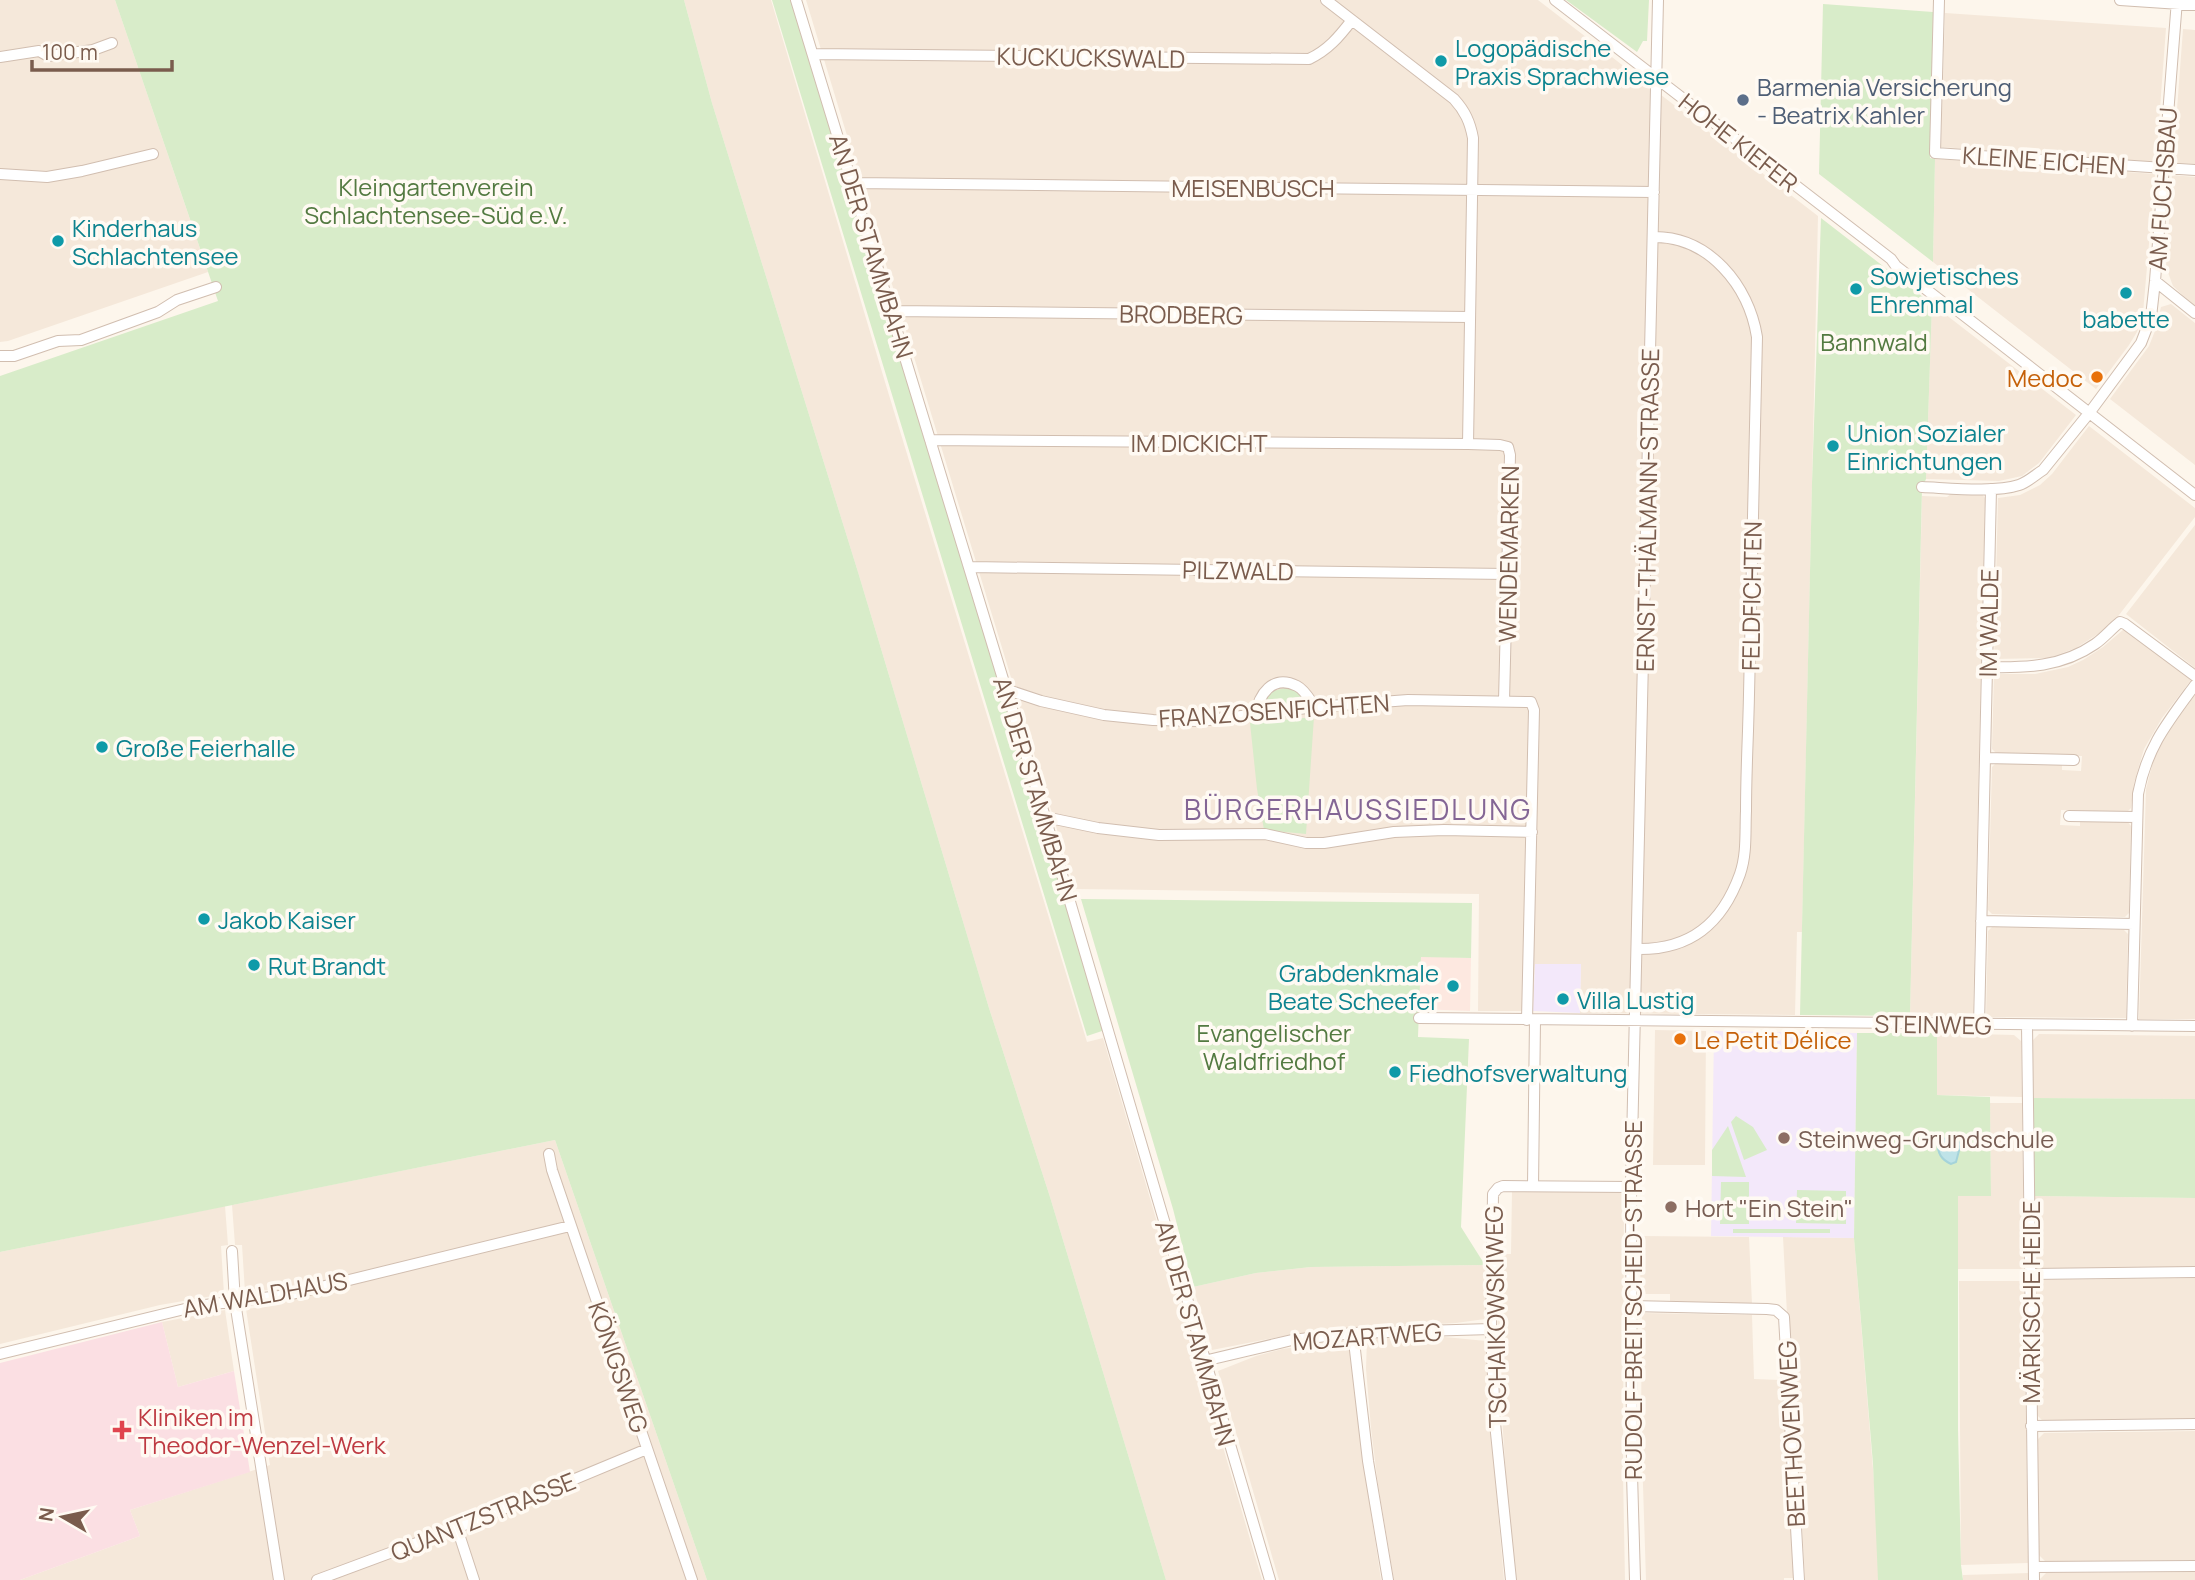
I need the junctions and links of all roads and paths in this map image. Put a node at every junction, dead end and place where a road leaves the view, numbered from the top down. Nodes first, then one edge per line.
1 (796, 0) edge
2 (1326, 0) edge
3 (1555, 0) edge
4 (1658, 0) edge
5 (1939, 0) edge
6 (2120, 0) edge
7 (2177, 2) edge
8 (2195, 5) edge
9 (1352, 20) junction
10 (112, 43) dead end
11 (813, 54) junction
12 (0, 57) edge
13 (1657, 76) junction
14 (153, 154) dead end
15 (2164, 168) junction
16 (2195, 170) edge
17 (0, 174) edge
18 (853, 183) junction
19 (1471, 188) junction
20 (1654, 192) junction
21 (1653, 237) junction
22 (2155, 281) junction
23 (216, 287) dead end
24 (892, 311) junction
25 (2195, 313) edge
26 (1470, 317) junction
27 (0, 356) edge
28 (2090, 412) junction
29 (930, 440) junction
30 (1468, 444) junction
31 (1922, 487) dead end
32 (1991, 489) junction
33 (2195, 495) edge
34 (970, 567) junction
35 (1507, 574) junction
36 (1987, 667) junction
37 (2195, 676) edge
38 (2195, 685) edge
39 (1005, 689) junction
40 (1504, 701) junction
41 (1315, 707) junction
42 (1256, 716) junction
43 (1985, 758) junction
44 (2074, 761) dead end
45 (2069, 816) dead end
46 (1045, 817) junction
47 (2136, 817) junction
48 (1532, 832) junction
49 (1982, 921) junction
50 (2134, 924) junction
51 (1637, 949) junction
52 (1419, 1018) dead end
53 (1531, 1020) junction
54 (1635, 1020) junction
55 (1979, 1025) junction
56 (2027, 1025) junction
57 (2132, 1026) junction
58 (2195, 1026) edge
59 (549, 1154) dead end
60 (1533, 1186) junction
61 (1632, 1186) junction
62 (570, 1226) junction
63 (232, 1251) dead end
64 (2195, 1272) edge
65 (2030, 1274) junction
66 (235, 1302) junction
67 (1631, 1306) junction
68 (1491, 1329) junction
69 (1353, 1332) junction
70 (0, 1354) edge
71 (1204, 1361) junction
72 (2195, 1424) edge
73 (2031, 1426) junction
74 (647, 1449) junction
75 (457, 1528) junction
76 (2195, 1566) edge
77 (2034, 1567) junction
78 (279, 1580) edge
79 (317, 1580) edge
80 (474, 1580) edge
81 (692, 1580) edge
82 (1270, 1580) edge
83 (1388, 1580) edge
84 (1510, 1580) edge
85 (1635, 1580) edge
86 (1799, 1580) edge
87 (2034, 1580) edge

1 - 11 street, AN DER STAMMBAHN
2 - 9 street, WENDEMARKEN
3 - 13 street, HOHE KIEFER
4 - 13 street, ERNST-THÄLMANN-STRASSE
5 - 15 street, KLEINE EICHEN
6 - 7 street
7 - 8 street
7 - 15 street, AM FUCHSBAU
9 - 11 street, KUCKUCKSWALD
9 - 19 street, WENDEMARKEN
10 - 12 street
11 - 18 street, AN DER STAMMBAHN
13 - 20 street, ERNST-THÄLMANN-STRASSE
13 - 28 street, HOHE KIEFER
14 - 17 street
15 - 16 street, KLEINE EICHEN
15 - 22 street, AM FUCHSBAU
18 - 19 street, MEISENBUSCH
18 - 24 street, AN DER STAMMBAHN
19 - 20 street, MEISENBUSCH
19 - 26 street, WENDEMARKEN
20 - 21 street, ERNST-THÄLMANN-STRASSE
21 - 51 street, ERNST-THÄLMANN-STRASSE
21 - 51 street, FELDFICHTEN
22 - 25 street
22 - 28 street, AM FUCHSBAU
23 - 27 street
24 - 26 street, BRODBERG
24 - 29 street, AN DER STAMMBAHN
26 - 30 street, WENDEMARKEN
28 - 32 street, AM FUCHSBAU
28 - 33 street, HOHE KIEFER
29 - 30 street, IM DICKICHT
29 - 34 street, AN DER STAMMBAHN
30 - 35 street, WENDEMARKEN
31 - 32 street, AM FUCHSBAU
32 - 36 street, IM WALDE
34 - 35 street, PILZWALD
34 - 39 street, AN DER STAMMBAHN
35 - 40 street, WENDEMARKEN
36 - 37 street
36 - 43 street, IM WALDE
38 - 47 street
39 - 42 street, FRANZOSENFICHTEN
39 - 46 street, AN DER STAMMBAHN
40 - 41 street, FRANZOSENFICHTEN
40 - 48 street
41 - 42 street, FRANZOSENFICHTEN
41 - 42 street
43 - 44 street
43 - 49 street, IM WALDE
45 - 47 street
46 - 48 street
46 - 71 street, AN DER STAMMBAHN
47 - 50 street
48 - 53 street
49 - 50 street
49 - 55 street, IM WALDE
50 - 57 street
51 - 54 street, ERNST-THÄLMANN-STRASSE
52 - 53 street, STEINWEG
53 - 54 street, STEINWEG
53 - 60 street
54 - 55 street, STEINWEG
54 - 61 street, RUDOLF-BREITSCHEID-STRASSE
55 - 56 street, STEINWEG
56 - 57 street, STEINWEG
56 - 65 street, MÄRKISCHE HEIDE
57 - 58 street, STEINWEG
59 - 62 street, KÖNIGSWEG
60 - 61 street, TSCHAIKOWSKIWEG
60 - 68 street, TSCHAIKOWSKIWEG
61 - 67 street, RUDOLF-BREITSCHEID-STRASSE
62 - 66 street, AM WALDHAUS
62 - 74 street, KÖNIGSWEG
63 - 66 street
64 - 65 street
65 - 73 street, MÄRKISCHE HEIDE
66 - 70 street, AM WALDHAUS
66 - 78 street
67 - 85 street, RUDOLF-BREITSCHEID-STRASSE
67 - 86 street, BEETHOVENWEG
68 - 69 street, MOZARTWEG
68 - 84 street, TSCHAIKOWSKIWEG
69 - 71 street, MOZARTWEG
69 - 83 street
71 - 82 street, AN DER STAMMBAHN
72 - 73 street
73 - 77 street, MÄRKISCHE HEIDE
74 - 75 street, QUANTZSTRASSE
74 - 81 street, KÖNIGSWEG
75 - 79 street, QUANTZSTRASSE
75 - 80 street
76 - 77 street
77 - 87 street, MÄRKISCHE HEIDE

